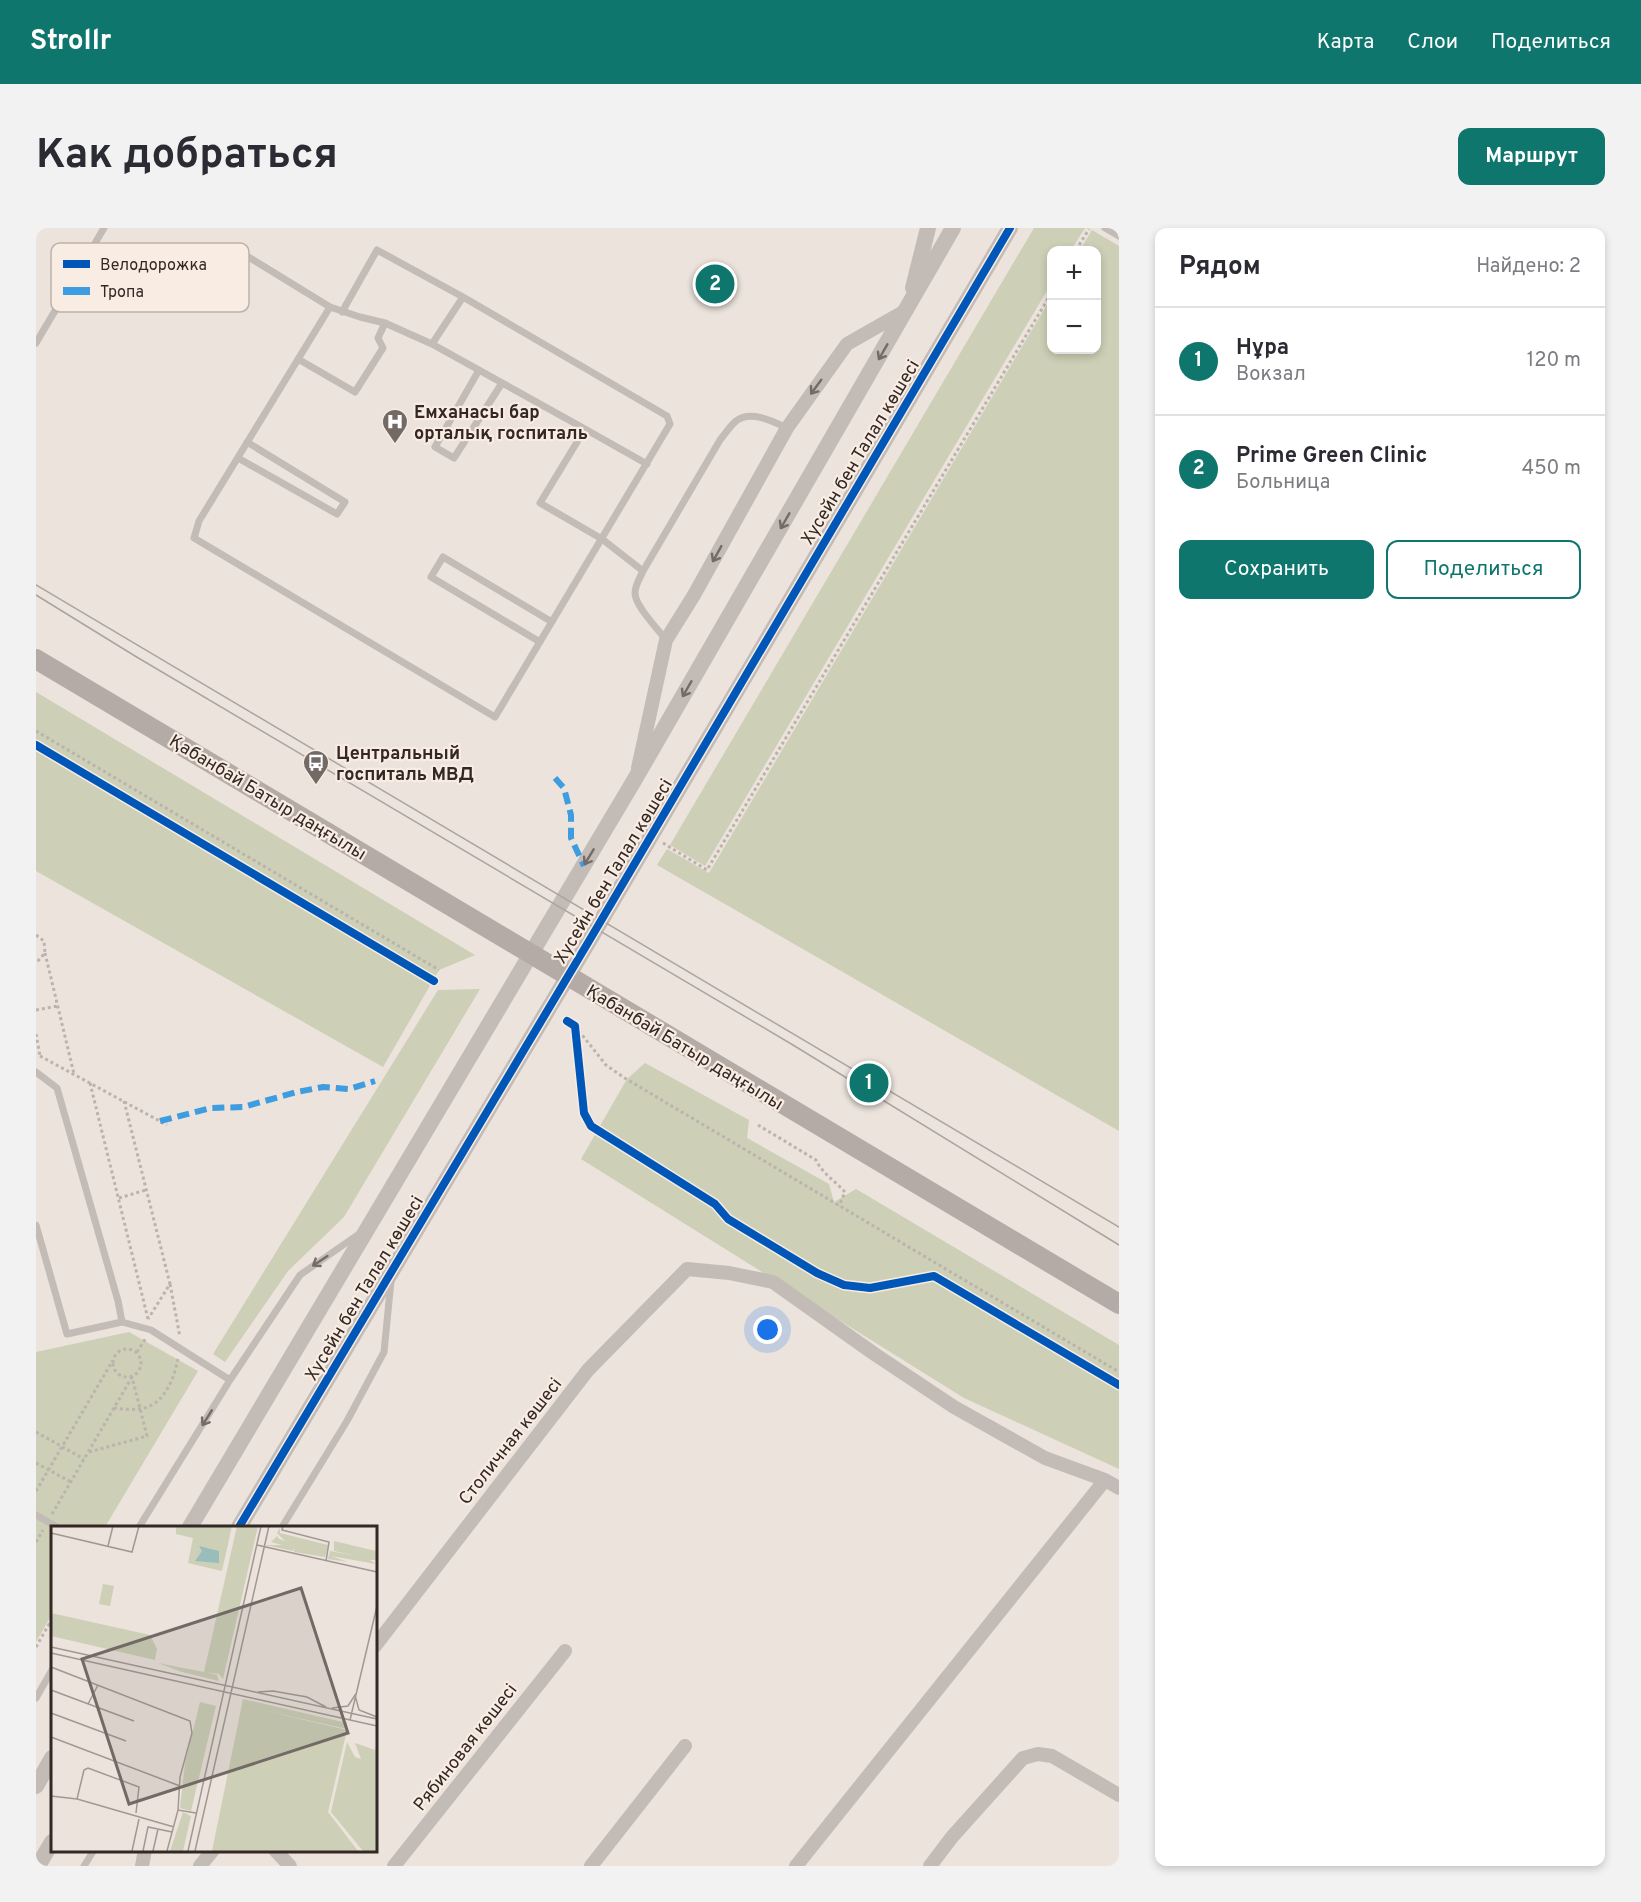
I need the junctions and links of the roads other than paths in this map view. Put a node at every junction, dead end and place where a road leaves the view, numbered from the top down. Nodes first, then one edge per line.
1 (104, 228) edge
2 (928, 228) edge
3 (954, 228) edge
4 (1010, 228) edge
5 (1105, 228) edge
6 (1119, 236) edge
7 (95, 243) edge
8 (249, 257) edge
9 (463, 297) junction
10 (330, 307) junction
11 (907, 310) junction
12 (54, 312) edge
13 (342, 312) junction
14 (386, 323) junction
15 (36, 343) edge
16 (432, 344) junction
17 (298, 360) junction
18 (479, 370) junction
19 (502, 382) junction
20 (787, 428) junction
21 (585, 429) junction
22 (247, 442) junction
23 (238, 458) junction
24 (647, 464) junction
25 (602, 539) junction
26 (643, 571) junction
27 (552, 622) junction
28 (666, 640) junction
29 (540, 642) junction
30 (36, 659) edge
31 (635, 779) junction
32 (531, 954) junction
33 (567, 977) junction
34 (36, 1072) edge
35 (36, 1225) edge
36 (368, 1228) junction
37 (392, 1270) junction
38 (1119, 1304) edge
39 (122, 1322) junction
40 (230, 1380) junction
41 (1105, 1480) junction
42 (1119, 1488) edge
43 (36, 1515) edge
44 (55, 1526) edge
45 (140, 1526) edge
46 (191, 1526) edge
47 (240, 1526) edge
48 (283, 1526) edge
49 (376, 1645) edge
50 (565, 1651) dead end
51 (51, 1672) edge
52 (36, 1698) edge
53 (685, 1746) dead end
54 (51, 1760) edge
55 (36, 1786) edge
56 (1119, 1795) edge
57 (51, 1844) edge
58 (93, 1851) edge
59 (145, 1851) edge
60 (212, 1851) edge
61 (276, 1851) edge
62 (38, 1866) edge
63 (84, 1866) edge
64 (142, 1866) edge
65 (200, 1866) edge
66 (290, 1866) edge
67 (394, 1866) edge
68 (591, 1866) edge
69 (796, 1866) edge
70 (930, 1866) edge

1 - 7 lane
2 - 11 street
3 - 11 street, Хусейн бен Талал көшесі
4 - 33 street, Хусейн бен Талал көшесі
5 - 6 lane
8 - 10 lane
9 - 13 lane
9 - 16 lane
9 - 24 lane
10 - 13 lane
10 - 17 lane
11 -> 20 street
11 -> 31 street, Хусейн бен Талал көшесі
12 - 15 lane
13 - 14 lane
14 - 16 lane
14 - 17 lane
16 - 18 lane
17 - 22 lane
18 - 19 lane
18 - 19 lane
19 - 21 lane
20 - 26 lane
20 -> 28 street
21 - 24 lane
21 - 25 lane
22 - 23 lane
22 - 23 lane
23 - 29 lane
24 - 25 lane
25 - 26 lane
25 - 27 lane
26 - 28 lane
27 - 29 lane
27 - 29 lane
28 - 31 street
30 - 32 main road, Қабанбай Батыр даңғылы
31 -> 32 street, Хусейн бен Талал көшесі
32 - 33 main road, Қабанбай Батыр даңғылы
32 - 36 street, Хусейн бен Талал көшесі
33 - 37 street, Хусейн бен Талал көшесі
33 - 38 main road, Қабанбай Батыр даңғылы
34 - 39 lane
35 - 39 lane
36 -> 40 lane
36 - 46 street, Хусейн бен Талал көшесі
37 - 47 street, Хусейн бен Талал көшесі
37 - 48 lane
39 - 40 lane
40 -> 45 lane
41 - 42 street
41 - 49 street, Столичная көшесі
41 - 69 street
43 - 44 lane
50 - 67 street, Рябиновая көшесі
51 - 52 lane
53 - 68 street
54 - 55 street
56 - 70 street
57 - 62 street
58 - 63 lane
59 - 64 street
60 - 65 street
61 - 66 street

